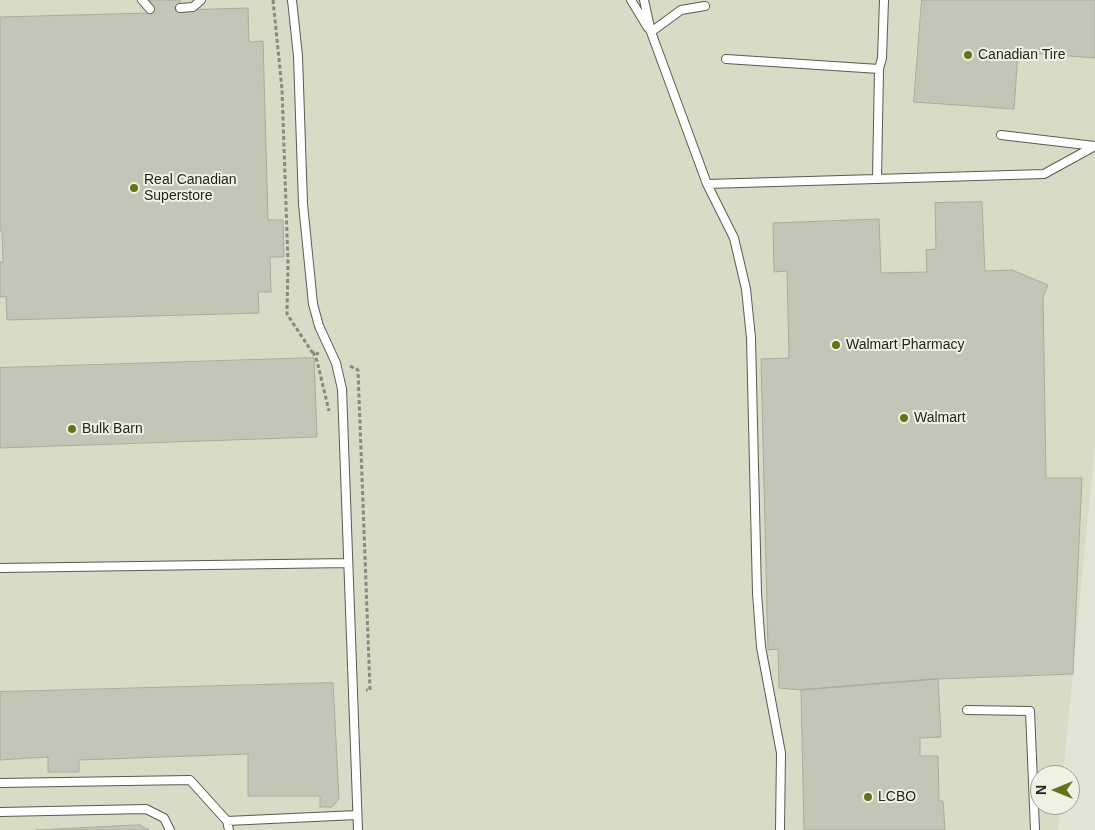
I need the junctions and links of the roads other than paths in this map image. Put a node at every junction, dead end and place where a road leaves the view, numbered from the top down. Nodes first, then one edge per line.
1 (142, 0) edge
2 (201, 0) edge
3 (292, 0) edge
4 (631, 0) edge
5 (644, 0) edge
6 (884, 0) edge
7 (704, 6) dead end
8 (180, 8) dead end
9 (150, 9) dead end
10 (651, 32) junction
11 (726, 60) dead end
12 (879, 69) junction
13 (1001, 135) dead end
14 (1095, 146) edge
15 (877, 179) junction
16 (707, 184) junction
17 (348, 563) junction
18 (0, 568) edge
19 (968, 710) dead end
20 (0, 783) edge
21 (0, 812) edge
22 (357, 815) junction
23 (227, 821) junction
24 (170, 830) edge
25 (229, 830) edge
26 (358, 830) edge
27 (780, 830) edge
28 (1035, 830) edge

1 - 9 lane
2 - 8 lane
3 - 17 lane
4 - 10 lane
5 - 10 lane
6 - 12 lane
7 - 10 lane
10 - 16 lane
11 - 12 lane
12 - 15 lane
13 - 14 lane
14 - 15 lane
15 - 16 lane
16 - 27 lane
17 - 18 lane
17 - 22 lane
19 - 28 lane
20 - 23 lane
21 - 24 lane
22 - 23 lane
22 - 26 lane
23 - 25 lane

